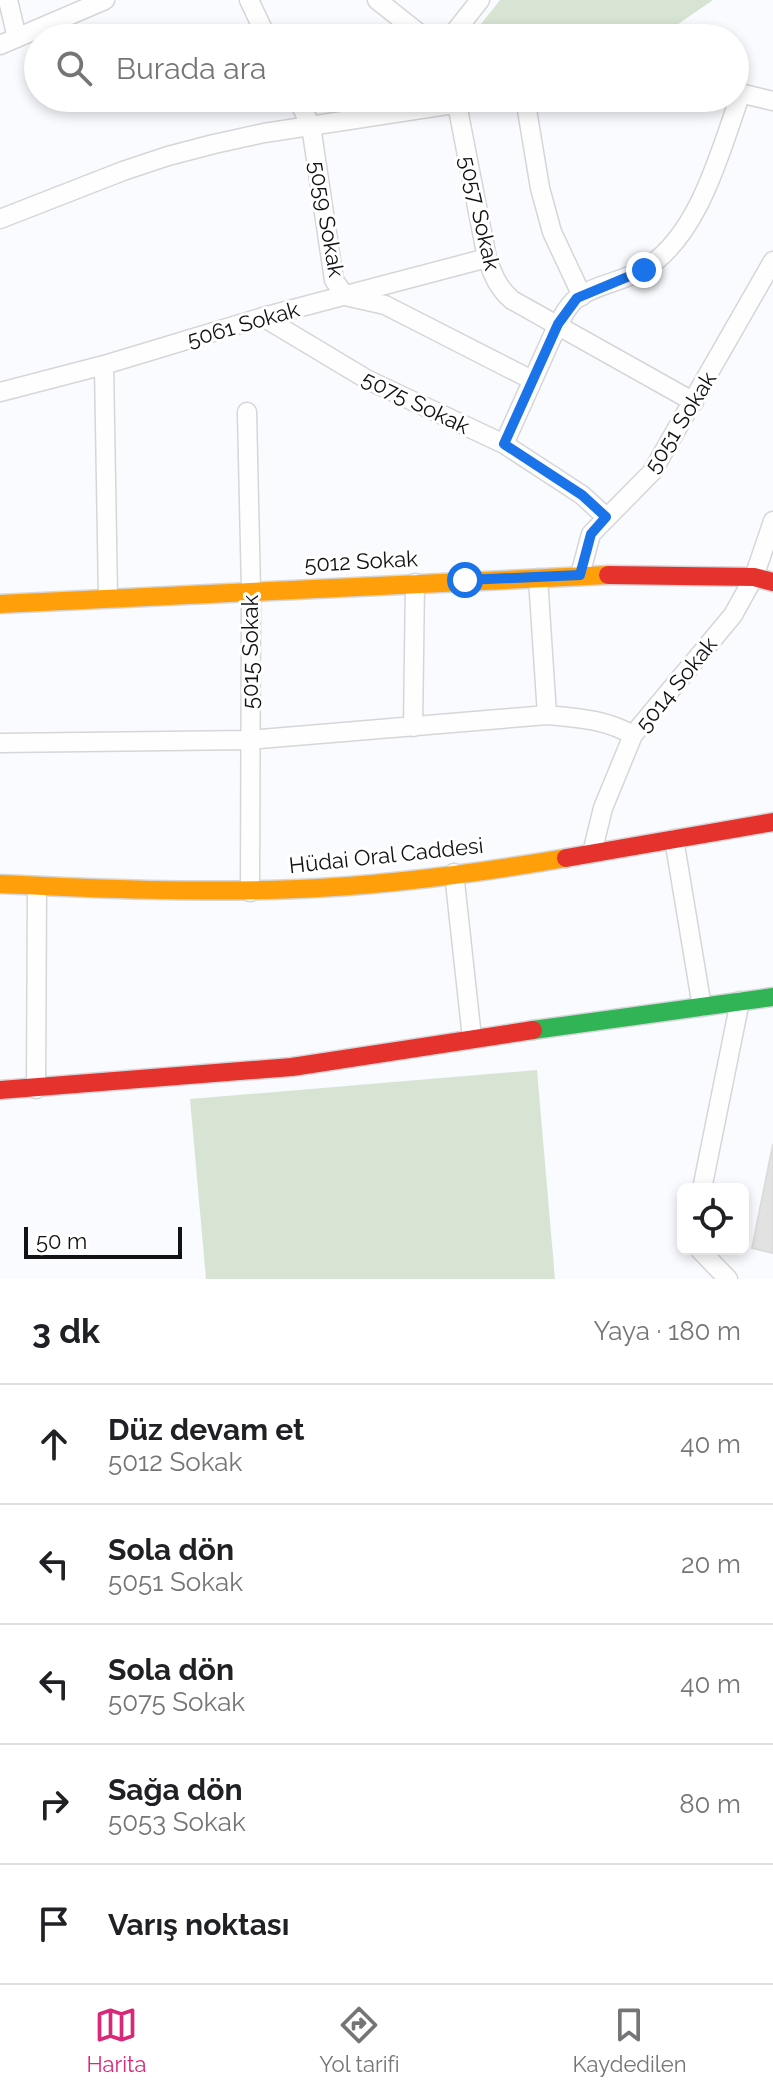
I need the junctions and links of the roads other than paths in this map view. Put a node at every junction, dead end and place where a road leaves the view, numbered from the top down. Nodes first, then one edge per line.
1 (8, 0) edge
2 (105, 0) edge
3 (249, 0) edge
4 (377, 0) edge
5 (480, 0) edge
6 (50, 24) edge
7 (260, 24) edge
8 (407, 24) edge
9 (461, 24) edge
10 (8, 42) edge
11 (749, 96) edge
12 (773, 101) edge
13 (304, 112) edge
14 (370, 112) edge
15 (459, 112) edge
16 (527, 112) edge
17 (732, 112) edge
18 (311, 126) junction
19 (0, 219) edge
20 (487, 258) junction
21 (773, 261) edge
22 (766, 290) edge
23 (345, 296) junction
24 (582, 296) junction
25 (263, 317) junction
26 (558, 324) junction
27 (104, 365) junction
28 (532, 380) junction
29 (0, 392) edge
30 (694, 402) junction
31 (247, 412) dead end
32 (504, 444) junction
33 (606, 517) junction
34 (773, 521) edge
35 (580, 575) junction
36 (754, 577) junction
37 (538, 578) junction
38 (773, 582) edge
39 (415, 583) junction
40 (251, 591) junction
41 (108, 597) junction
42 (0, 604) edge
43 (547, 715) junction
44 (413, 727) junction
45 (633, 735) junction
46 (249, 740) junction
47 (0, 743) edge
48 (773, 822) edge
49 (674, 839) junction
50 (592, 853) junction
51 (454, 873) junction
52 (0, 884) edge
53 (37, 886) junction
54 (250, 892) junction
55 (773, 997) edge
56 (740, 1001) junction
57 (702, 1007) junction
58 (472, 1038) junction
59 (36, 1089) junction
60 (0, 1090) edge
61 (703, 1183) edge
62 (705, 1255) edge
63 (728, 1279) edge

1 - 10 street
2 - 6 street
3 - 7 street
4 - 8 street
5 - 9 street
11 - 12 street
13 - 18 street, 5059 Sokak
14 - 18 street
15 - 20 street, 5057 Sokak
16 - 24 street
17 - 24 street
18 - 19 street
18 - 23 street, 5059 Sokak
20 - 23 street, 5061 Sokak
20 - 26 street, 5057 Sokak
21 - 22 street, 5051 Sokak
22 - 30 street, 5051 Sokak
23 - 25 street, 5061 Sokak
23 - 28 street, 5059 Sokak
24 - 26 street
25 - 27 street, 5061 Sokak
25 - 32 street, 5075 Sokak
26 - 28 street
26 - 30 street, 5057 Sokak
27 - 29 street, 5061 Sokak
27 - 41 street
28 - 32 street
30 - 33 street, 5051 Sokak
31 - 40 street, 5015 Sokak
32 - 33 street, 5075 Sokak
33 - 35 street, 5051 Sokak
34 - 36 street, 5014 Sokak
35 - 36 street, 5012 Sokak
35 - 37 street, 5012 Sokak
36 - 38 street, 5012 Sokak
36 - 45 street, 5014 Sokak
37 - 39 street, 5012 Sokak
37 - 43 street
39 - 40 street, 5012 Sokak
39 - 44 street
40 - 41 street, 5012 Sokak
40 - 46 street, 5015 Sokak
41 - 42 street, 5012 Sokak
43 - 44 street
43 - 45 street
44 - 46 street
45 - 50 street, 5014 Sokak
46 - 47 street
46 - 54 street, 5015 Sokak
48 - 49 street, Hüdai Oral Caddesi
49 - 50 street, Hüdai Oral Caddesi
49 - 57 street
50 - 51 street, Hüdai Oral Caddesi
51 - 54 street, Hüdai Oral Caddesi
51 - 58 street
52 - 53 street, Hüdai Oral Caddesi
53 - 54 street, Hüdai Oral Caddesi
53 - 59 street
55 - 56 street
56 - 57 street
56 - 61 street
57 - 58 street
58 - 59 street
59 - 60 street
62 - 63 street

